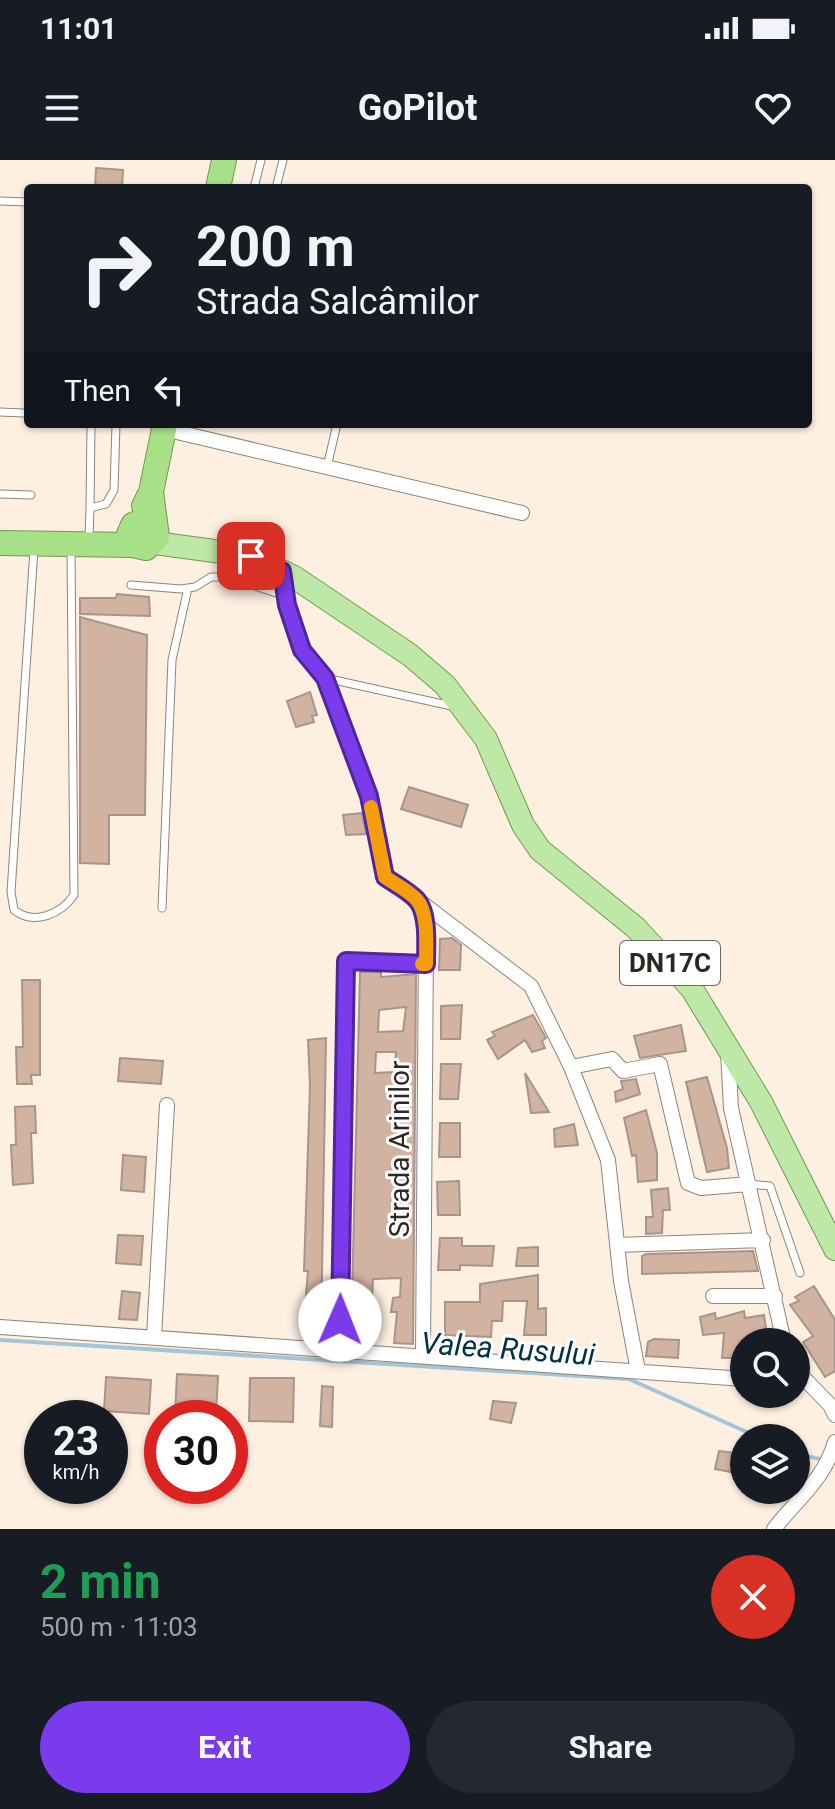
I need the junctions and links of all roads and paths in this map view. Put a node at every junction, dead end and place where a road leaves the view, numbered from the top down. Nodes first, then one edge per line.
1 (224, 160) edge
2 (261, 160) edge
3 (283, 160) edge
4 (219, 184) edge
5 (255, 184) edge
6 (277, 184) edge
7 (0, 201) edge
8 (24, 202) edge
9 (0, 412) edge
10 (23, 413) dead end
11 (91, 428) edge
12 (116, 428) edge
13 (165, 428) edge
14 (169, 428) edge
15 (336, 428) edge
16 (327, 467) junction
17 (0, 494) edge
18 (31, 495) dead end
19 (90, 508) junction
20 (522, 513) dead end
21 (148, 535) junction
22 (35, 542) junction
23 (87, 542) junction
24 (0, 543) edge
25 (282, 571) junction
26 (131, 585) dead end
27 (188, 588) junction
28 (285, 596) junction
29 (325, 678) junction
30 (466, 710) junction
31 (416, 899) junction
32 (162, 908) dead end
33 (426, 964) junction
34 (728, 1047) junction
35 (571, 1067) junction
36 (167, 1105) dead end
37 (749, 1184) junction
38 (763, 1240) junction
39 (617, 1245) junction
40 (835, 1249) edge
41 (800, 1273) dead end
42 (713, 1296) dead end
43 (775, 1296) junction
44 (0, 1327) edge
45 (781, 1328) edge
46 (154, 1337) junction
47 (339, 1350) junction
48 (423, 1356) junction
49 (638, 1371) junction
50 (730, 1378) edge
51 (810, 1384) edge
52 (835, 1415) edge
53 (831, 1455) edge
54 (774, 1529) edge

1 - 4 highway
2 - 5 lane
3 - 6 lane
7 - 8 lane
9 - 10 lane
11 - 19 lane
12 - 19 lane
13 - 21 highway
14 - 16 street
15 - 16 lane
16 - 20 street
17 - 18 lane
19 - 23 lane
21 - 23 highway, DN17C
21 - 25 main road, DN17C
22 - 23 highway, DN17C
22 - 23 lane
22 - 24 highway, DN17C
25 - 28 street
25 - 30 main road, DN17C
26 - 27 lane
27 - 28 lane
27 - 32 lane
28 - 29 street
29 - 30 lane
29 - 31 street
30 - 34 main road, DN17C
31 - 33 street, Strada Arinilor
31 - 35 street
33 - 47 street
33 - 48 street, Strada Arinilor
34 - 37 street
34 - 40 main road, DN17C
35 - 37 street
35 - 39 street
36 - 46 street
37 - 38 street
37 - 41 lane
38 - 39 street
38 - 43 street
39 - 49 street
42 - 43 street
43 - 45 street
44 - 46 street
46 - 47 street
47 - 48 street
48 - 49 street
49 - 50 street
51 - 52 street
53 - 54 street

